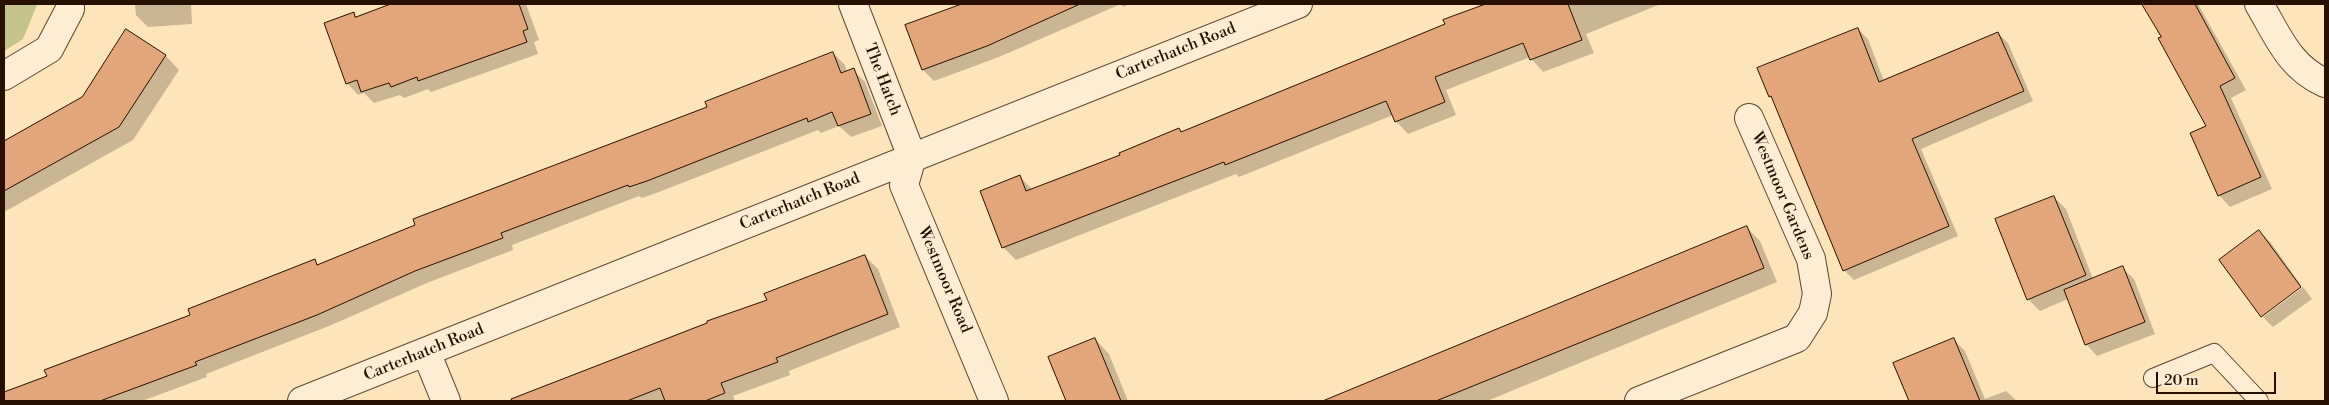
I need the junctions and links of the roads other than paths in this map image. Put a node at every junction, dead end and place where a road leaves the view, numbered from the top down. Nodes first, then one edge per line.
1 (70, 4) edge
2 (853, 4) edge
3 (1298, 4) edge
4 (2259, 4) edge
5 (4, 76) edge
6 (2325, 83) edge
7 (1749, 118) dead end
8 (912, 157) junction
9 (426, 352) junction
10 (2153, 378) dead end
11 (302, 401) edge
12 (446, 401) edge
13 (994, 401) edge
14 (1639, 401) edge
15 (2259, 401) edge

1 - 5 street
2 - 8 street, The Hatch
3 - 8 street, Carterhatch Road
4 - 6 street
7 - 14 street, Westmoor Gardens
8 - 9 street, Carterhatch Road
8 - 13 street, Westmoor Road
9 - 11 street, Carterhatch Road
9 - 12 street
10 - 15 lane

